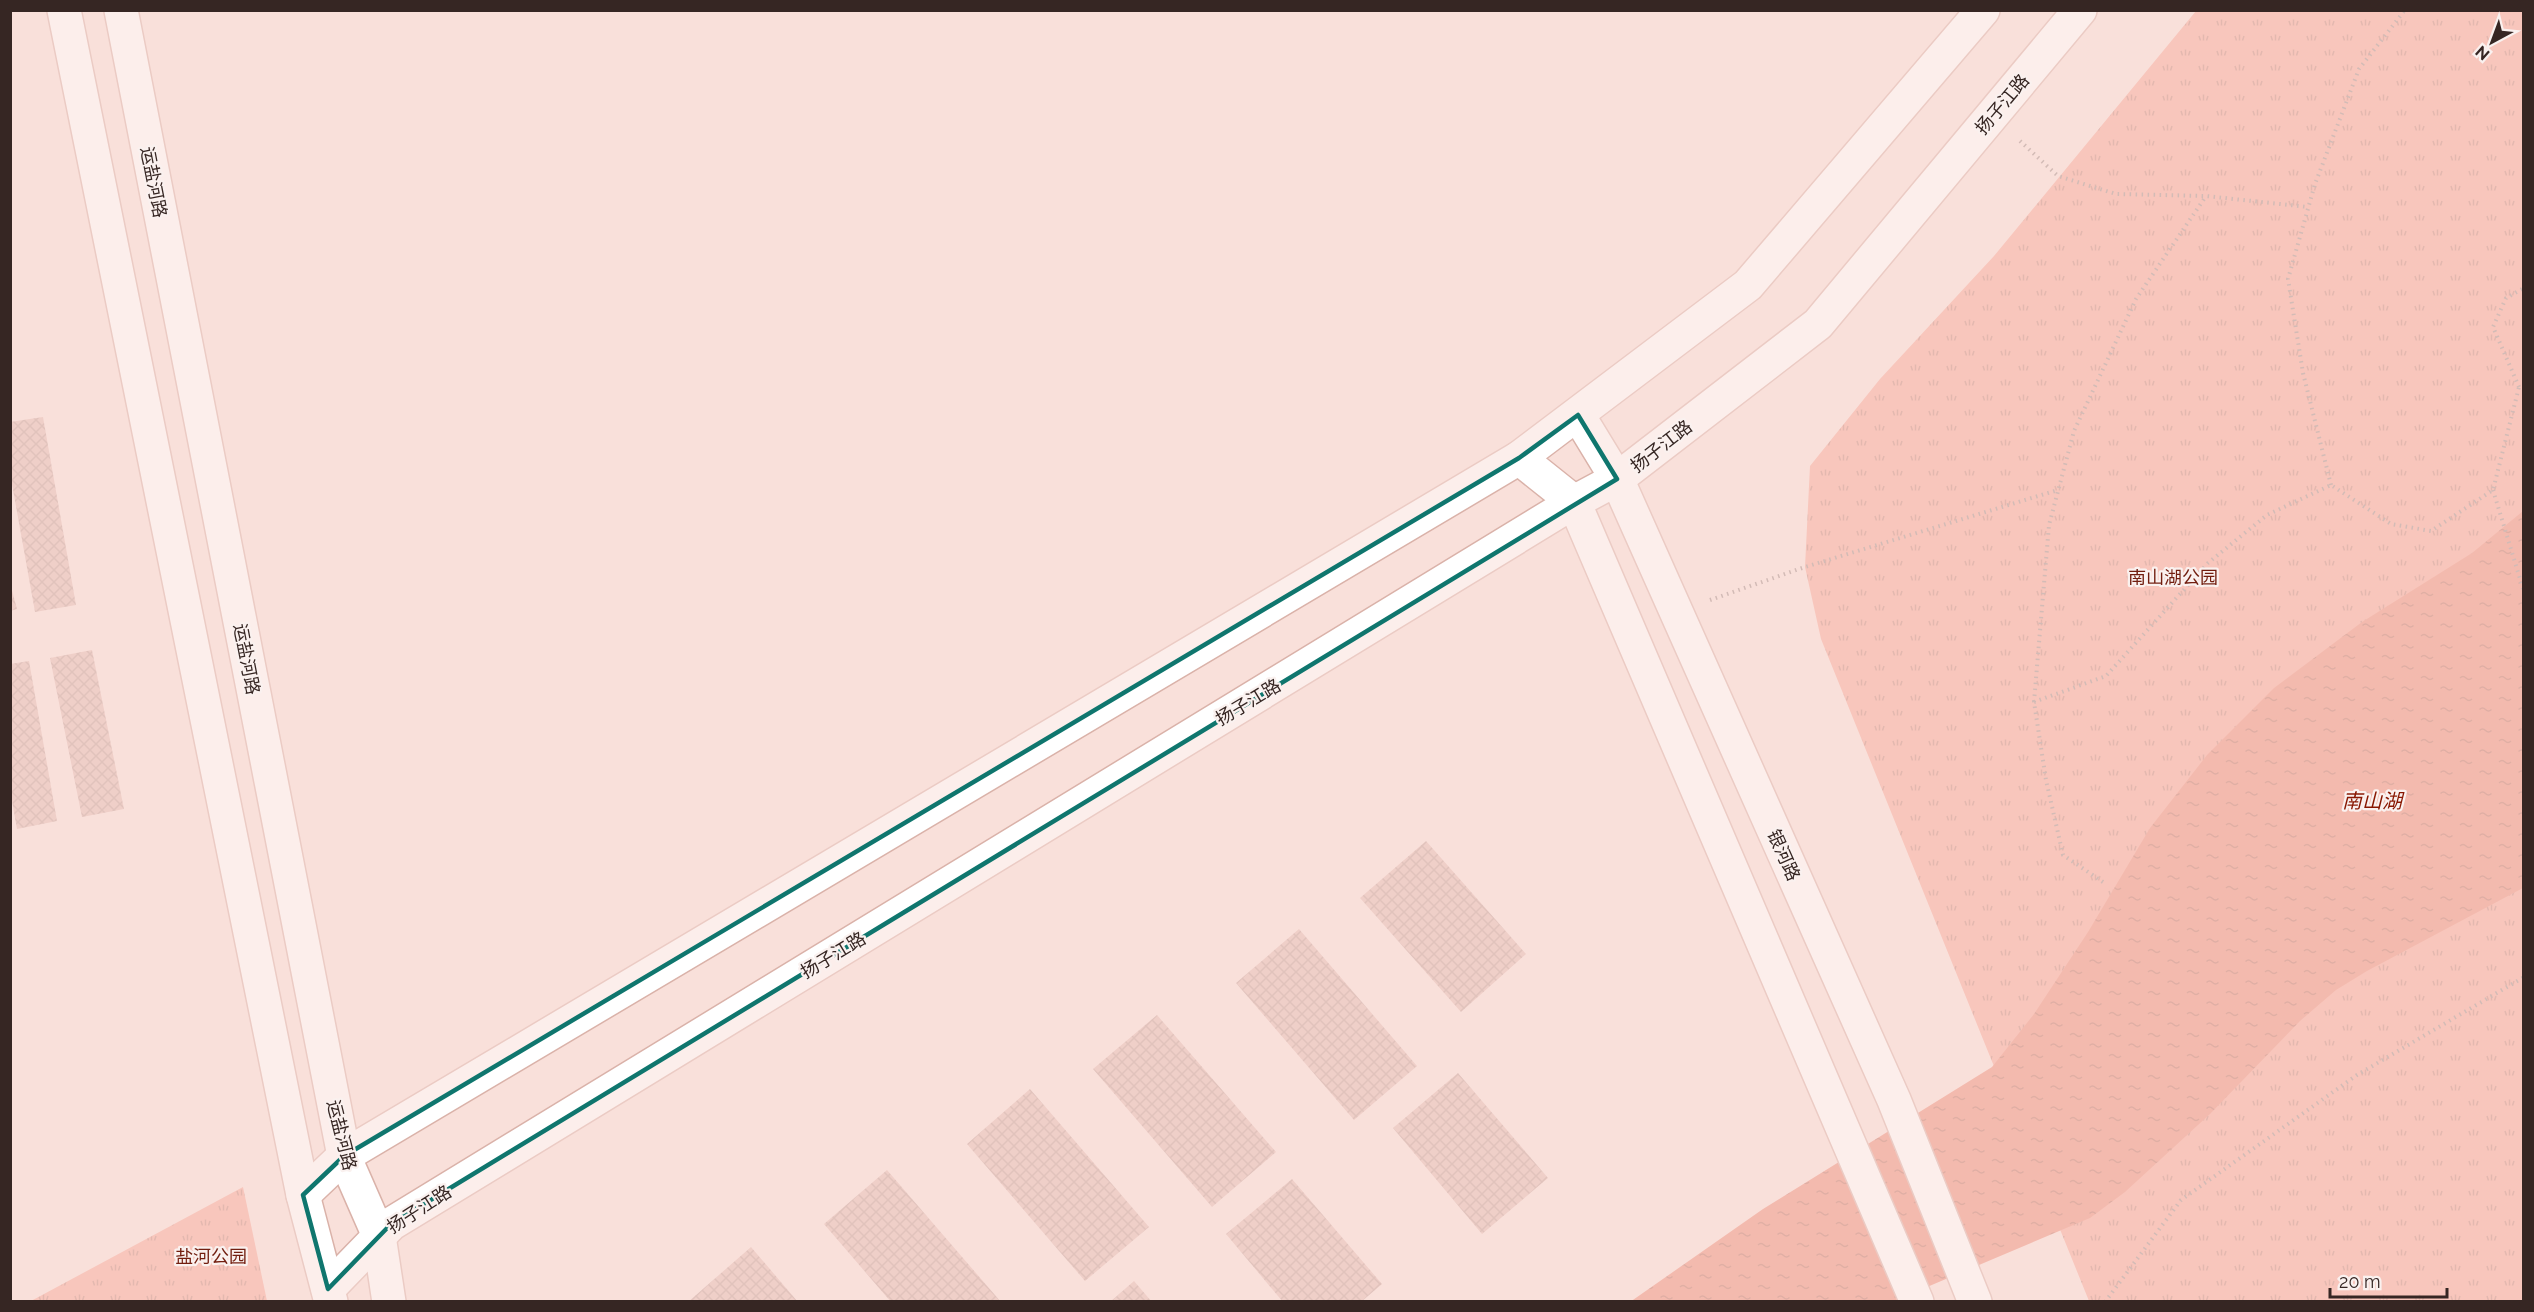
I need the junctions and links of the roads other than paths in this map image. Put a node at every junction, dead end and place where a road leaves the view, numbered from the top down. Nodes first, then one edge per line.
1 (64, 10) edge
2 (121, 10) edge
3 (1983, 10) edge
4 (2080, 10) edge
5 (1578, 415) junction
6 (1519, 458) junction
7 (1617, 479) junction
8 (1574, 502) junction
9 (344, 1156) junction
10 (303, 1195) junction
11 (379, 1236) junction
12 (330, 1295) edge
13 (1973, 1299) edge
14 (389, 1302) edge
15 (1917, 1302) edge

1 - 10 main road
2 - 9 main road, 运盐河路
3 - 5 main road
4 - 7 main road, 扬子江路
5 - 6 main road
5 - 7 main road, 银河路
6 - 8 main road
6 - 9 main road
7 - 8 main road, 扬子江路
7 - 13 main road, 银河路
8 - 11 main road, 扬子江路
8 - 15 main road
9 - 10 main road
9 - 11 main road, 运盐河路
10 - 12 main road
11 - 12 main road, 扬子江路
11 - 14 main road, 运盐河路

